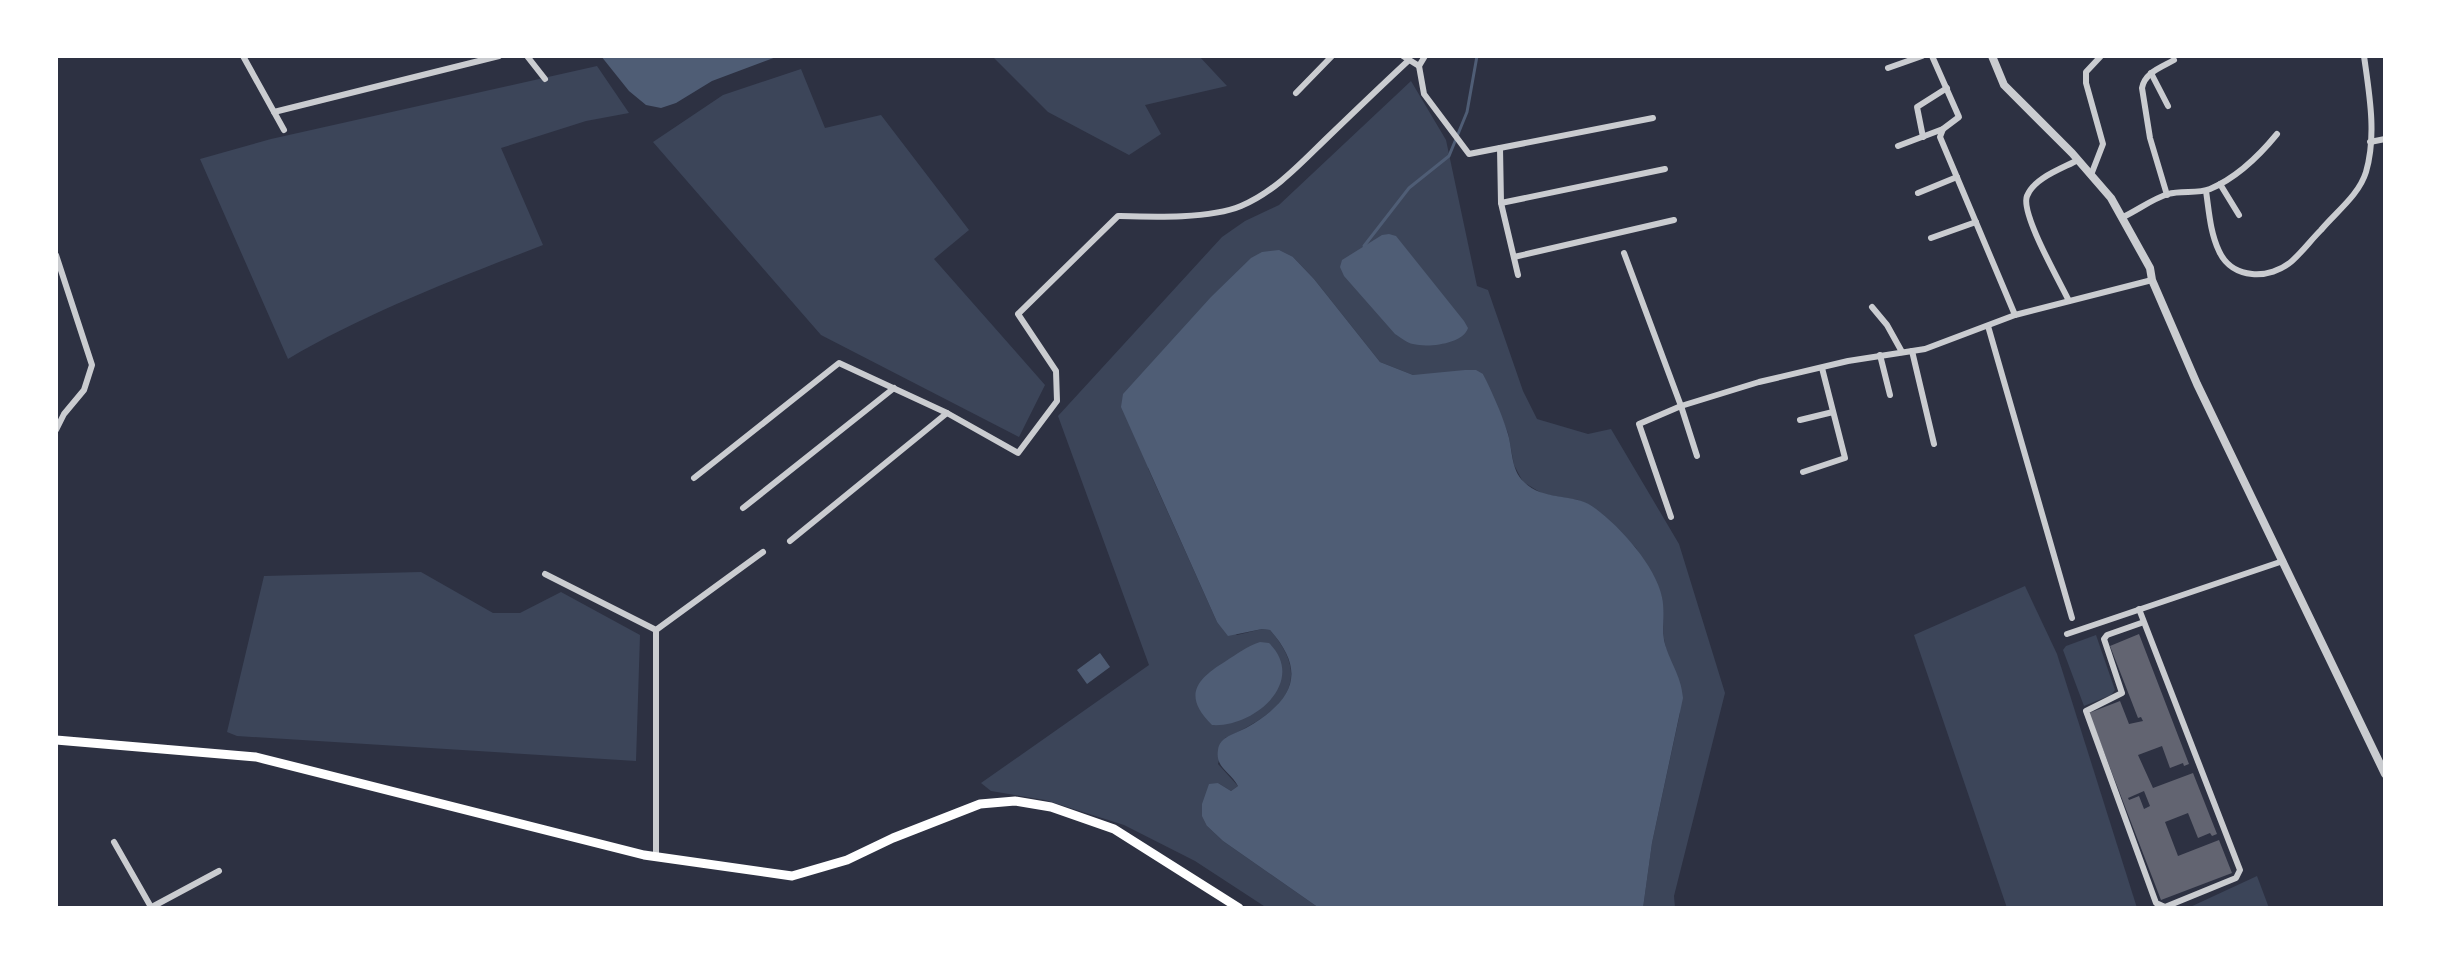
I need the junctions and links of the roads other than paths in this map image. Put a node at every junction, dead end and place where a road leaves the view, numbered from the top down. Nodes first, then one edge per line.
1 (255, 56) edge
2 (499, 56) edge
3 (527, 56) edge
4 (1332, 56) edge
5 (1425, 56) edge
6 (1922, 56) edge
7 (1932, 56) edge
8 (1992, 56) edge
9 (2101, 56) edge
10 (2364, 56) edge
11 (243, 57) edge
12 (1406, 58) edge
13 (2174, 60) dead end
14 (1419, 66) junction
15 (1888, 68) dead end
16 (2151, 73) junction
17 (545, 79) dead end
18 (1947, 88) junction
19 (1296, 93) dead end
20 (2168, 106) dead end
21 (274, 112) junction
22 (1653, 118) dead end
23 (1943, 129) junction
24 (284, 130) dead end
25 (2277, 134) dead end
26 (1923, 137) junction
27 (2385, 139) edge
28 (2370, 142) junction
29 (1898, 146) dead end
30 (1500, 148) junction
31 (2078, 160) junction
32 (1665, 169) dead end
33 (2091, 175) junction
34 (1957, 177) junction
35 (2220, 184) junction
36 (2206, 191) junction
37 (1918, 193) dead end
38 (2167, 195) junction
39 (1501, 203) junction
40 (2239, 215) dead end
41 (2123, 217) junction
42 (1674, 220) dead end
43 (1976, 222) junction
44 (1931, 238) dead end
45 (1624, 253) dead end
46 (56, 255) edge
47 (1514, 257) junction
48 (1518, 275) dead end
49 (2152, 280) junction
50 (2069, 301) junction
51 (1872, 307) dead end
52 (2015, 315) junction
53 (1988, 326) junction
54 (1912, 351) junction
55 (1902, 352) junction
56 (1880, 355) junction
57 (1822, 368) junction
58 (894, 388) junction
59 (1890, 395) dead end
60 (1681, 406) junction
61 (1833, 412) junction
62 (947, 413) junction
63 (1800, 420) dead end
64 (56, 430) edge
65 (1934, 444) dead end
66 (1697, 456) dead end
67 (1803, 472) dead end
68 (694, 478) dead end
69 (743, 508) dead end
70 (1671, 517) dead end
71 (790, 541) dead end
72 (763, 552) dead end
73 (2283, 561) junction
74 (545, 574) dead end
75 (2139, 609) junction
76 (2126, 614) junction
77 (2072, 618) dead end
78 (2144, 622) junction
79 (2131, 626) junction
80 (656, 630) junction
81 (2067, 634) dead end
82 (56, 740) edge
83 (2385, 774) edge
84 (114, 842) dead end
85 (656, 857) junction
86 (219, 871) dead end
87 (150, 908) edge
88 (1239, 908) edge

1 - 11 street
2 - 21 street
3 - 17 street
4 - 19 street
5 - 14 street
6 - 15 street
7 - 18 street
8 - 31 street
9 - 33 street
10 - 28 street
11 - 21 street
12 - 14 street
12 - 62 street
13 - 16 street
14 - 30 street
16 - 20 street
16 - 38 street
18 - 23 street
18 - 26 street
21 - 24 street
22 - 30 street
23 - 26 street
23 - 34 street
25 - 35 street
26 - 29 street
27 - 28 street
28 - 36 street
30 - 39 street
31 - 33 street
31 - 50 street
32 - 39 street
33 - 41 street
34 - 37 street
34 - 43 street
35 - 36 street
35 - 40 street
36 - 38 street
38 - 41 street
39 - 47 street
41 - 49 street
42 - 47 street
43 - 44 street
43 - 52 street
45 - 60 street
46 - 64 street
47 - 48 street
49 - 50 street
49 - 73 street
50 - 52 street
51 - 55 street
52 - 53 street
53 - 54 street
53 - 77 street
54 - 55 street
54 - 65 street
55 - 56 street
56 - 57 street
56 - 59 street
57 - 60 street
57 - 61 street
58 - 62 street
58 - 68 street
58 - 69 street
60 - 66 street
60 - 70 street
61 - 63 street
61 - 67 street
62 - 71 street
72 - 80 street
73 - 75 street
73 - 83 street
74 - 80 street
75 - 76 street
75 - 78 street
76 - 79 street
76 - 81 street
78 - 79 street
78 - 79 street
80 - 85 street
82 - 85 main road
84 - 87 street
85 - 88 main road
86 - 87 street

